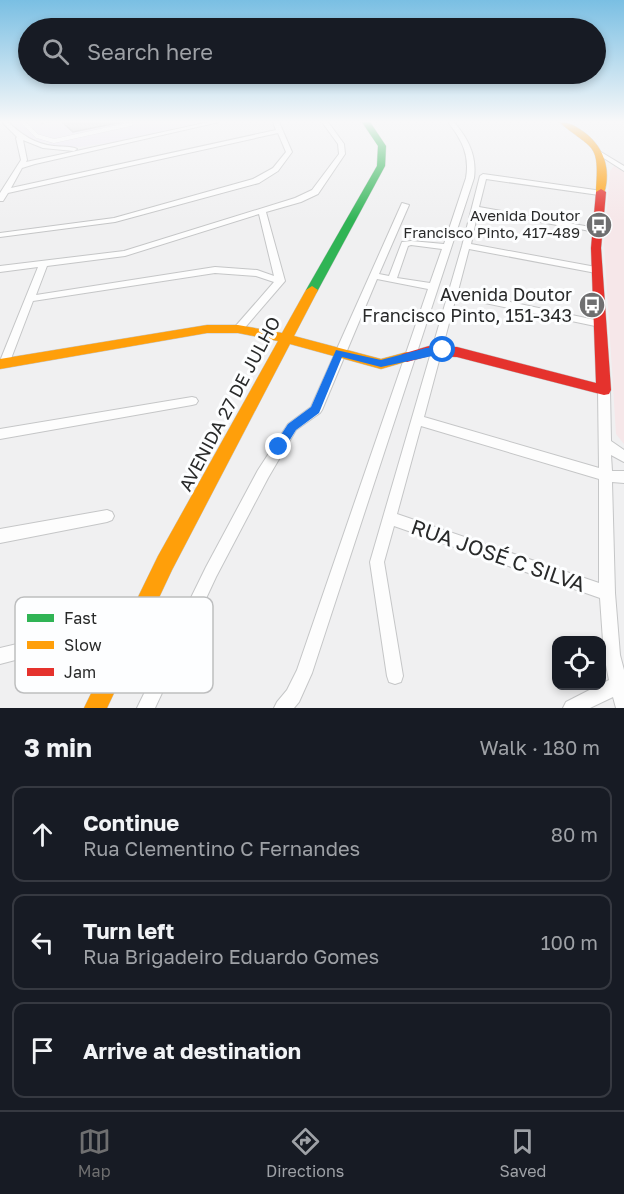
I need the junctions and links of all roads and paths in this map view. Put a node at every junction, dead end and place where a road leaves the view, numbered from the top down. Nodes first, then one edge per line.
1 (23, 155) edge
2 (56, 155) edge
3 (170, 155) edge
4 (288, 155) edge
5 (341, 155) edge
6 (384, 155) edge
7 (470, 155) edge
8 (601, 155) edge
9 (603, 155) edge
10 (24, 160) junction
11 (33, 162) junction
12 (20, 167) junction
13 (624, 169) edge
14 (5, 191) junction
15 (599, 193) junction
16 (0, 199) edge
17 (405, 205) dead end
18 (475, 208) junction
19 (262, 211) junction
20 (596, 230) junction
21 (0, 235) edge
22 (466, 246) junction
23 (445, 247) junction
24 (43, 264) junction
25 (0, 269) edge
26 (596, 270) junction
27 (374, 276) junction
28 (392, 279) junction
29 (280, 281) junction
30 (434, 287) junction
31 (452, 293) junction
32 (29, 299) junction
33 (600, 324) junction
34 (238, 329) junction
35 (285, 339) junction
36 (437, 351) junction
37 (339, 353) junction
38 (414, 356) junction
39 (2, 364) edge
40 (604, 390) junction
41 (192, 401) dead end
42 (417, 420) junction
43 (0, 434) edge
44 (604, 444) junction
45 (624, 457) edge
46 (607, 476) junction
47 (624, 477) edge
48 (107, 516) dead end
49 (389, 518) junction
50 (0, 536) edge
51 (607, 593) junction
52 (149, 597) edge
53 (200, 597) edge
54 (395, 676) dead end
55 (621, 684) edge
56 (102, 693) edge
57 (153, 693) edge
58 (624, 706) edge
59 (95, 708) edge
60 (146, 708) edge
61 (283, 708) edge
62 (572, 708) edge

1 - 10 street
2 - 11 street
3 - 14 street
4 - 21 street
5 - 19 street
6 - 35 street, AVENIDA 27 DE JULHO
7 - 23 street
8 - 15 street
9 - 13 street
10 - 11 street
10 - 12 street
11 - 12 street
12 - 14 street
14 - 16 street
15 - 18 street
15 - 20 street
17 - 27 street
18 - 20 street
18 - 22 street
19 - 24 street
19 - 29 street
20 - 26 street
22 - 26 street
22 - 31 street
23 - 28 street
23 - 30 street
24 - 25 street
24 - 32 street
26 - 33 street
27 - 28 street
27 - 37 street
28 - 30 street
29 - 32 street
29 - 34 street
30 - 38 street
31 - 33 street
31 - 36 street
32 - 39 street
33 - 40 street
34 - 35 street
34 - 39 street
35 - 37 street
35 - 52 street, AVENIDA 27 DE JULHO
36 - 38 street
36 - 40 street
36 - 42 street
37 - 38 street
37 - 53 street
38 - 61 street
40 - 44 street
41 - 43 street
42 - 46 street
42 - 49 street
44 - 45 street
44 - 46 street
46 - 47 street
46 - 51 street
48 - 50 street
49 - 51 street, RUA JOSÉ C SILVA
49 - 54 street
51 - 55 street
55 - 58 street
55 - 62 street
56 - 59 street, AVENIDA 27 DE JULHO
57 - 60 street

